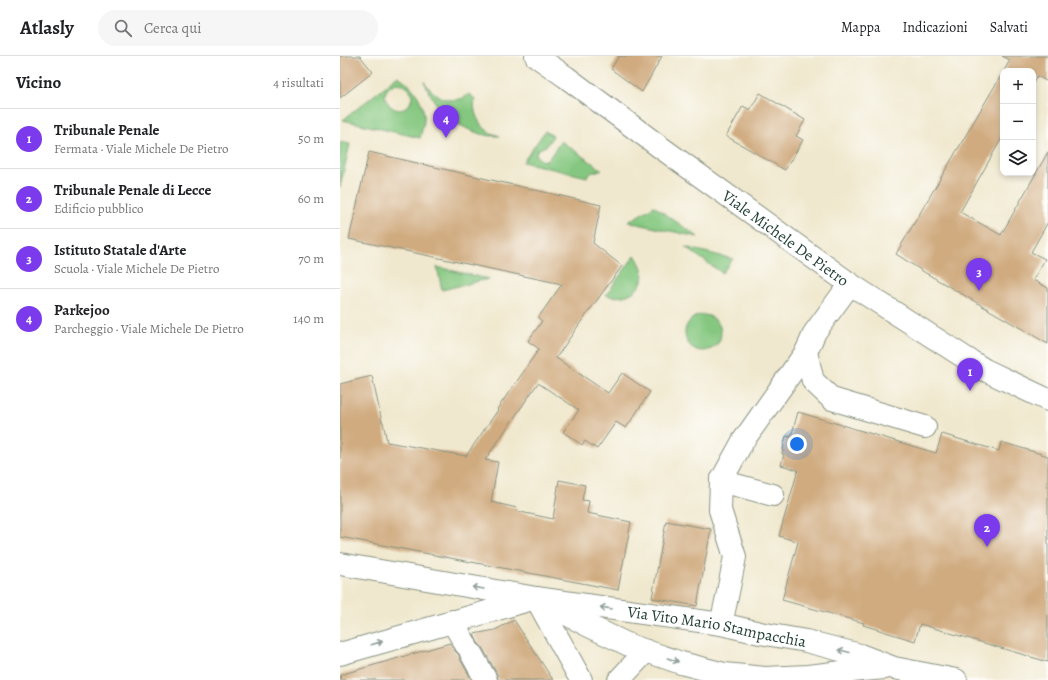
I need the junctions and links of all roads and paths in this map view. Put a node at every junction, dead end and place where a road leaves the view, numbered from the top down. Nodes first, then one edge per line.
1 (536, 56) edge
2 (850, 284) junction
3 (806, 352) junction
4 (1048, 400) edge
5 (925, 427) dead end
6 (722, 481) junction
7 (773, 495) dead end
8 (340, 564) edge
9 (536, 598) junction
10 (452, 621) junction
11 (721, 624) junction
12 (646, 651) junction
13 (340, 654) edge
14 (894, 668) junction
15 (486, 680) edge
16 (581, 680) edge
17 (619, 680) edge
18 (956, 680) edge

1 - 2 street, Viale Michele De Pietro
2 - 3 street
2 - 4 street, Viale Michele De Pietro
3 - 5 street
3 - 6 street
6 - 7 street
6 - 11 street
9 -> 8 street, Via Vito Mario Stampacchia
9 - 10 street, Via Vito Mario Stampacchia
11 -> 9 street, Via Vito Mario Stampacchia
9 - 12 street, Via Vito Mario Stampacchia
9 - 16 street
13 -> 10 street, Via Vito Mario Stampacchia
10 - 15 street
14 -> 11 street, Via Vito Mario Stampacchia
12 -> 14 street, Via Vito Mario Stampacchia
12 - 17 street
14 - 18 street, Via Vito Mario Stampacchia

